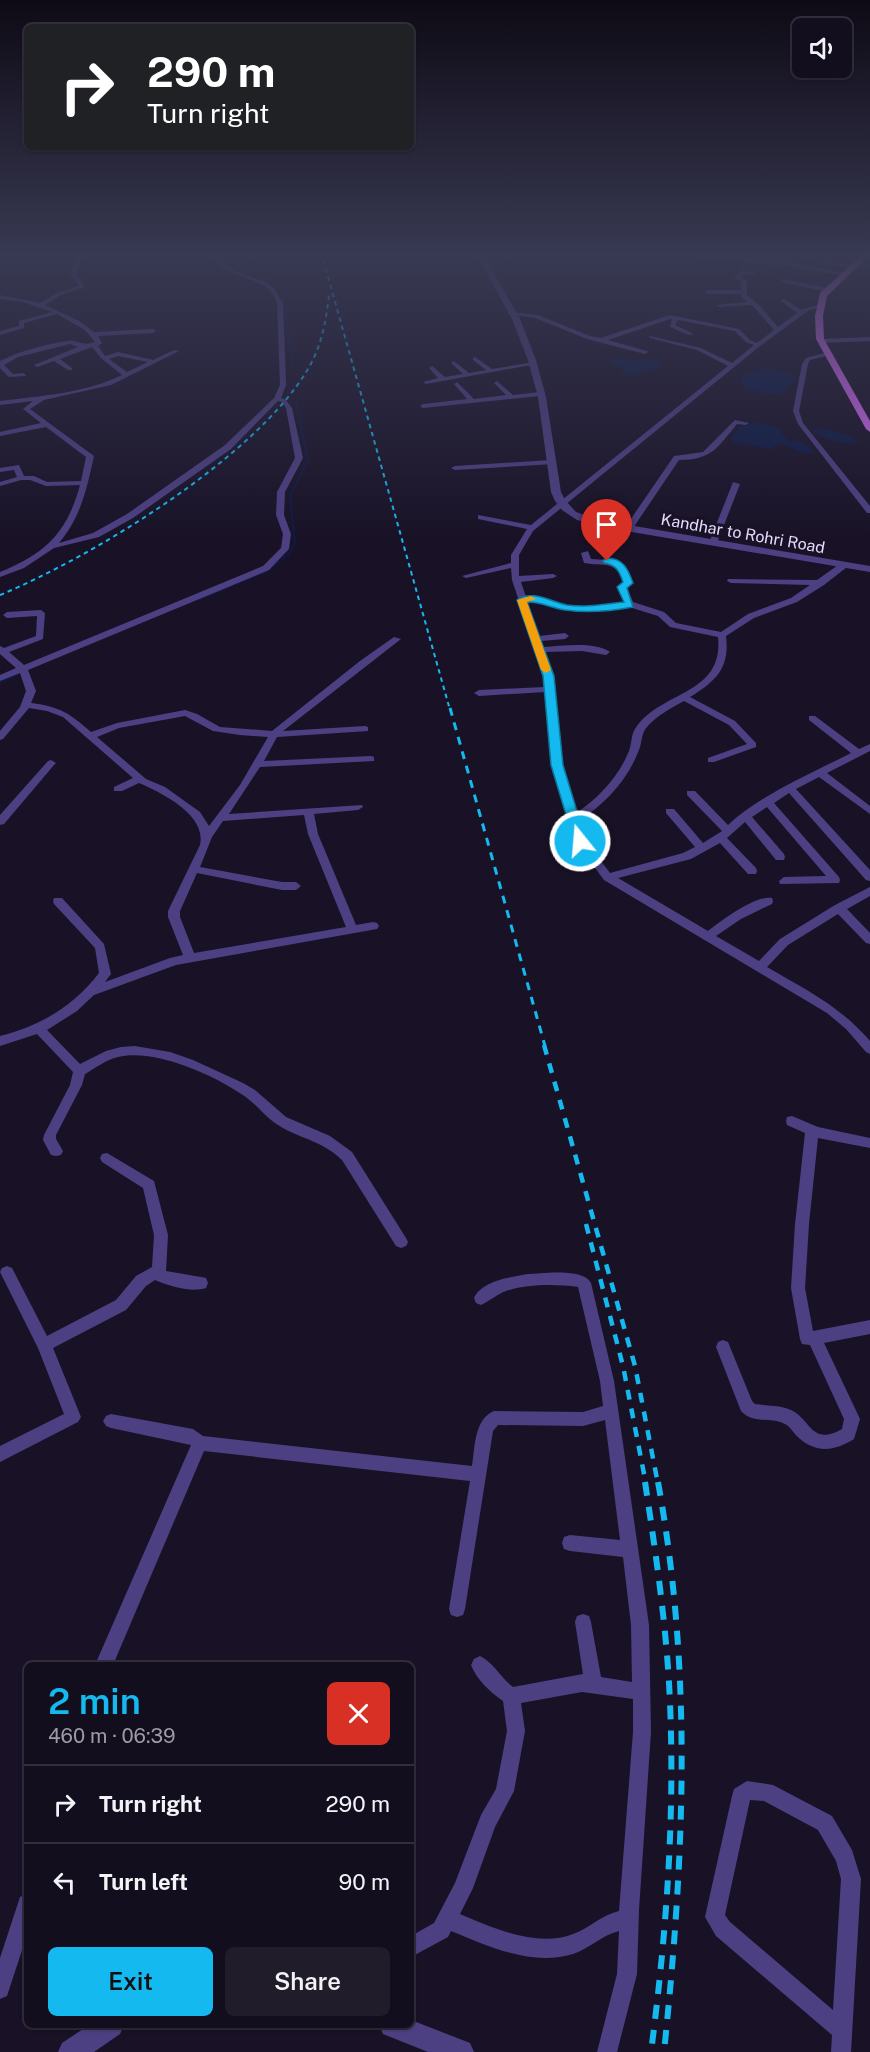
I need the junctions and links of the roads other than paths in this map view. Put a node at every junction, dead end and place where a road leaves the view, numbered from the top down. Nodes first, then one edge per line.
1 (48, 348) edge
2 (83, 348) edge
3 (95, 348) edge
4 (282, 348) edge
5 (527, 348) edge
6 (629, 348) edge
7 (694, 348) edge
8 (755, 348) edge
9 (825, 348) edge
10 (176, 351) dead end
11 (645, 352) dead end
12 (828, 354) junction
13 (104, 358) junction
14 (475, 358) dead end
15 (56, 359) junction
16 (155, 362) junction
17 (454, 363) dead end
18 (0, 364) edge
19 (534, 364) junction
20 (38, 365) dead end
21 (733, 366) junction
22 (432, 368) dead end
23 (70, 369) dead end
24 (491, 371) junction
25 (23, 375) dead end
26 (468, 375) junction
27 (128, 376) junction
28 (443, 379) junction
29 (426, 382) dead end
30 (497, 383) dead end
31 (457, 384) dead end
32 (540, 394) junction
33 (511, 397) junction
34 (42, 398) junction
35 (277, 399) junction
36 (472, 400) junction
37 (1, 406) edge
38 (423, 406) dead end
39 (26, 409) junction
40 (746, 423) dead end
41 (44, 425) junction
42 (870, 429) edge
43 (0, 434) edge
44 (551, 462) junction
45 (455, 468) dead end
46 (0, 470) edge
47 (21, 478) junction
48 (85, 483) junction
49 (0, 484) edge
50 (736, 484) dead end
51 (560, 504) junction
52 (870, 511) edge
53 (481, 517) dead end
54 (532, 528) junction
55 (628, 529) junction
56 (713, 543) junction
57 (54, 547) junction
58 (585, 553) dead end
59 (515, 564) junction
60 (844, 565) junction
61 (870, 569) edge
62 (0, 575) edge
63 (466, 576) dead end
64 (553, 576) dead end
65 (516, 580) junction
66 (731, 581) dead end
67 (821, 583) junction
68 (522, 600) junction
69 (630, 604) junction
70 (7, 615) dead end
71 (722, 635) junction
72 (565, 636) dead end
73 (397, 639) dead end
74 (534, 639) junction
75 (2, 650) edge
76 (539, 651) junction
77 (606, 652) dead end
78 (25, 670) junction
79 (0, 678) edge
80 (550, 689) junction
81 (479, 693) dead end
82 (682, 696) junction
83 (25, 705) junction
84 (812, 718) dead end
85 (365, 729) dead end
86 (274, 734) junction
87 (92, 735) junction
88 (0, 737) edge
89 (870, 747) edge
90 (858, 753) junction
91 (371, 759) dead end
92 (711, 760) dead end
93 (51, 763) dead end
94 (257, 764) junction
95 (820, 773) junction
96 (140, 779) junction
97 (790, 788) junction
98 (118, 789) dead end
99 (691, 793) dead end
100 (768, 802) junction
101 (358, 807) dead end
102 (670, 811) dead end
103 (870, 811) edge
104 (309, 812) junction
105 (746, 816) junction
106 (223, 818) junction
107 (201, 819) junction
108 (573, 819) junction
109 (0, 822) edge
110 (724, 834) junction
111 (207, 836) junction
112 (702, 848) junction
113 (780, 857) dead end
114 (193, 869) junction
115 (752, 872) dead end
116 (608, 877) junction
117 (870, 877) edge
118 (784, 881) dead end
119 (296, 886) dead end
120 (870, 891) edge
121 (58, 901) dead end
122 (768, 901) dead end
123 (839, 908) junction
124 (373, 926) dead end
125 (352, 929) junction
126 (709, 936) junction
127 (870, 940) edge
128 (190, 958) junction
129 (760, 967) junction
130 (94, 991) junction
131 (38, 1028) junction
132 (0, 1041) edge
133 (870, 1049) edge
134 (79, 1071) junction
135 (792, 1121) dead end
136 (812, 1131) junction
137 (870, 1143) edge
138 (56, 1151) dead end
139 (107, 1158) dead end
140 (401, 1242) dead end
141 (8, 1272) dead end
142 (159, 1274) junction
143 (201, 1282) dead end
144 (481, 1298) dead end
145 (870, 1327) edge
146 (814, 1338) junction
147 (44, 1345) junction
148 (723, 1347) dead end
149 (610, 1411) junction
150 (111, 1421) dead end
151 (200, 1443) junction
152 (0, 1454) edge
153 (470, 1473) dead end
154 (570, 1543) dead end
155 (629, 1549) junction
156 (457, 1609) dead end
157 (583, 1622) dead end
158 (105, 1662) edge
159 (480, 1665) dead end
160 (593, 1684) junction
161 (642, 1692) junction
162 (511, 1696) junction
163 (24, 1913) edge
164 (447, 1919) junction
165 (629, 1921) junction
166 (414, 1945) edge
167 (0, 1989) edge
168 (107, 2028) edge
169 (400, 2028) edge
170 (841, 2030) junction
171 (71, 2052) edge
172 (461, 2052) edge
173 (607, 2052) edge
174 (841, 2052) edge

1 - 18 street
2 - 15 street
3 - 13 street
4 - 35 street
5 - 19 street
6 - 11 street
7 - 21 street
8 - 21 street
9 - 12 main road
10 - 16 street
12 - 42 main road
12 - 52 street
13 - 16 street
13 - 27 street
14 - 24 street
15 - 20 street
15 - 23 street
16 - 27 street
17 - 26 street
18 - 25 street
19 - 24 street
19 - 32 street
21 - 51 street
22 - 28 street
24 - 26 street
26 - 28 street
27 - 34 street
28 - 29 street
30 - 33 street
31 - 36 street
32 - 33 street
32 - 44 street
33 - 36 street
34 - 37 street
34 - 39 street
35 - 57 street
35 - 78 street
36 - 38 street
37 - 39 street
39 - 41 street
40 - 55 street
41 - 43 street
41 - 48 street
44 - 45 street
44 - 51 street
46 - 47 street
47 - 48 street
47 - 49 street
48 - 57 street
50 - 56 street
51 - 54 street
51 - 55 street, Kandhar to Rohri Road
53 - 54 street
54 - 59 street
55 - 56 street, Kandhar to Rohri Road
56 - 60 street, Kandhar to Rohri Road
57 - 62 street
58 - 69 street
59 - 63 street
59 - 65 street
60 - 61 street, Kandhar to Rohri Road
60 - 67 street
64 - 65 street
65 - 68 street
66 - 67 street
67 - 71 street
68 - 69 street
68 - 74 street
69 - 71 street
70 - 75 street
71 - 82 street
72 - 74 street
73 - 86 street
74 - 76 street
75 - 78 street
76 - 77 street
76 - 80 street
78 - 79 street
78 - 83 street
80 - 81 street
80 - 108 street
82 - 92 street
82 - 108 street
83 - 87 street
83 - 88 street
84 - 90 street
85 - 86 street
86 - 87 street
86 - 94 street
87 - 96 street
89 - 90 street
90 - 95 street
91 - 94 street
93 - 109 street
94 - 106 street
95 - 97 street
95 - 103 street
96 - 98 street
96 - 107 street
97 - 100 street
97 - 117 street
99 - 110 street
100 - 105 street
100 - 118 street
101 - 104 street
102 - 112 street
104 - 106 street
104 - 125 street
105 - 110 street
105 - 113 street
106 - 107 street
106 - 111 street
107 - 111 street
108 - 116 street
110 - 112 street
110 - 115 street
111 - 114 street
112 - 116 street
114 - 119 street
114 - 128 street
116 - 126 street
120 - 123 street
121 - 130 street
122 - 126 street
123 - 127 street
123 - 129 street
124 - 125 street
125 - 128 street
126 - 129 street
128 - 130 street
129 - 133 street
130 - 131 street
131 - 132 street
131 - 134 street
134 - 138 street
134 - 140 street
135 - 136 street
136 - 137 street
136 - 146 street
139 - 142 street
141 - 147 street
142 - 143 street
142 - 147 street
144 - 149 street
145 - 146 street
146 - 148 street
147 - 152 street
149 - 155 street
149 - 156 street
150 - 151 street
151 - 153 street
151 - 158 street
154 - 155 street
155 - 161 street
157 - 160 street
159 - 162 street
160 - 161 street
160 - 162 street
161 - 165 street
162 - 164 street
163 - 167 street
164 - 165 street
164 - 166 street
165 - 173 street
168 - 171 street
169 - 172 street
170 - 170 street
170 - 174 street

